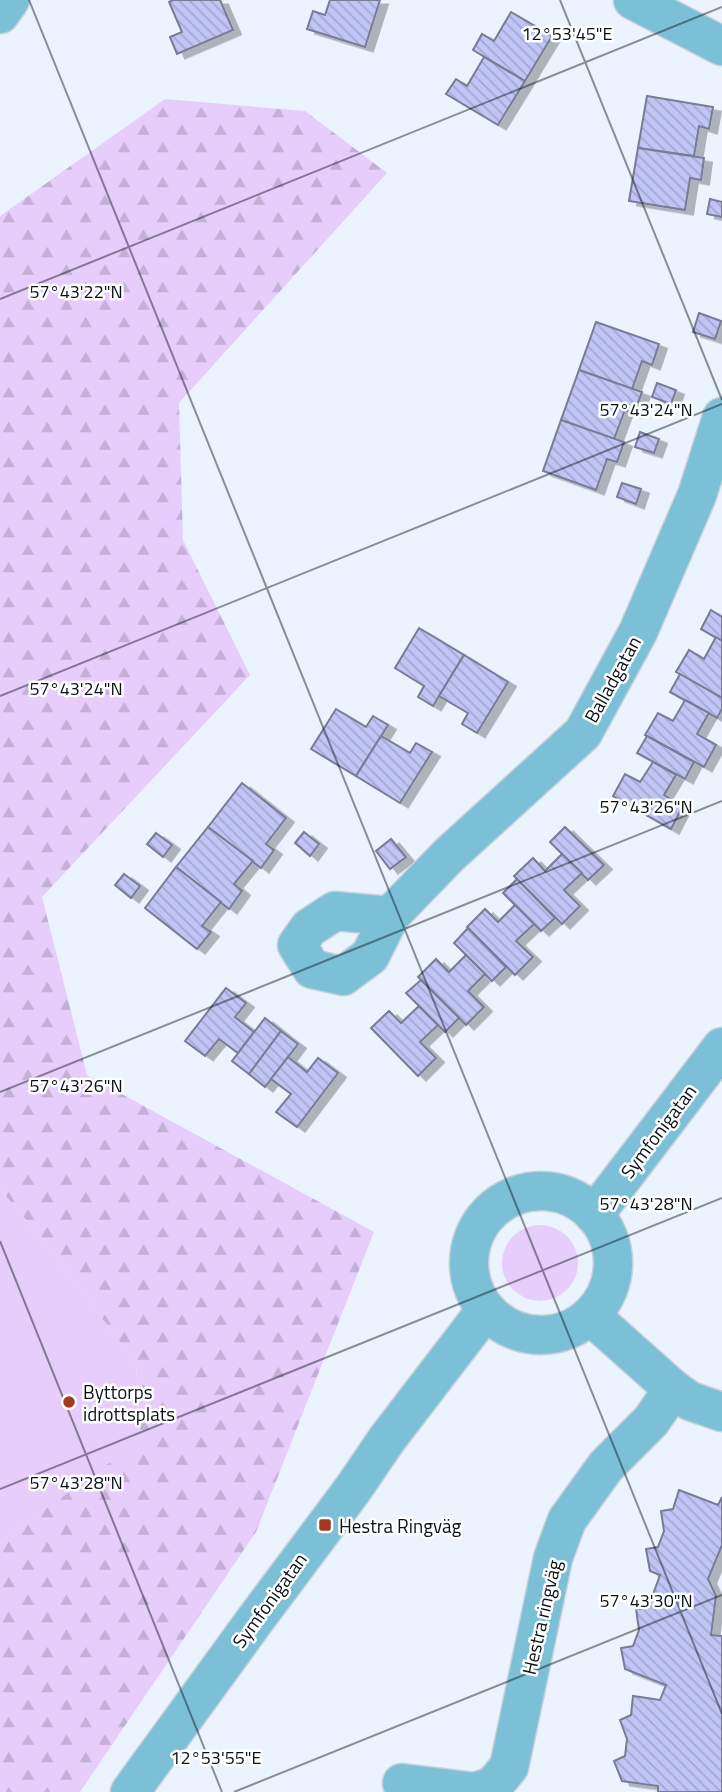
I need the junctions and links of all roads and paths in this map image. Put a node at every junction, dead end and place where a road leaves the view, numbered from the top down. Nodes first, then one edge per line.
1 (10, 0) edge
2 (633, 0) edge
3 (0, 13) edge
4 (722, 46) edge
5 (722, 417) edge
6 (390, 916) dead end
7 (722, 1047) edge
8 (594, 1215) junction
9 (486, 1310) junction
10 (590, 1316) junction
11 (673, 1389) junction
12 (722, 1412) edge
13 (402, 1783) dead end
14 (130, 1792) edge

1 - 3 street
2 - 4 street
5 - 6 street, Balladgatan
7 - 8 street, Symfonigatan
8 - 9 street
8 - 10 street
9 - 10 street
9 - 14 street, Symfonigatan
10 - 11 street
11 - 12 street
11 - 13 street, Hestra ringväg

